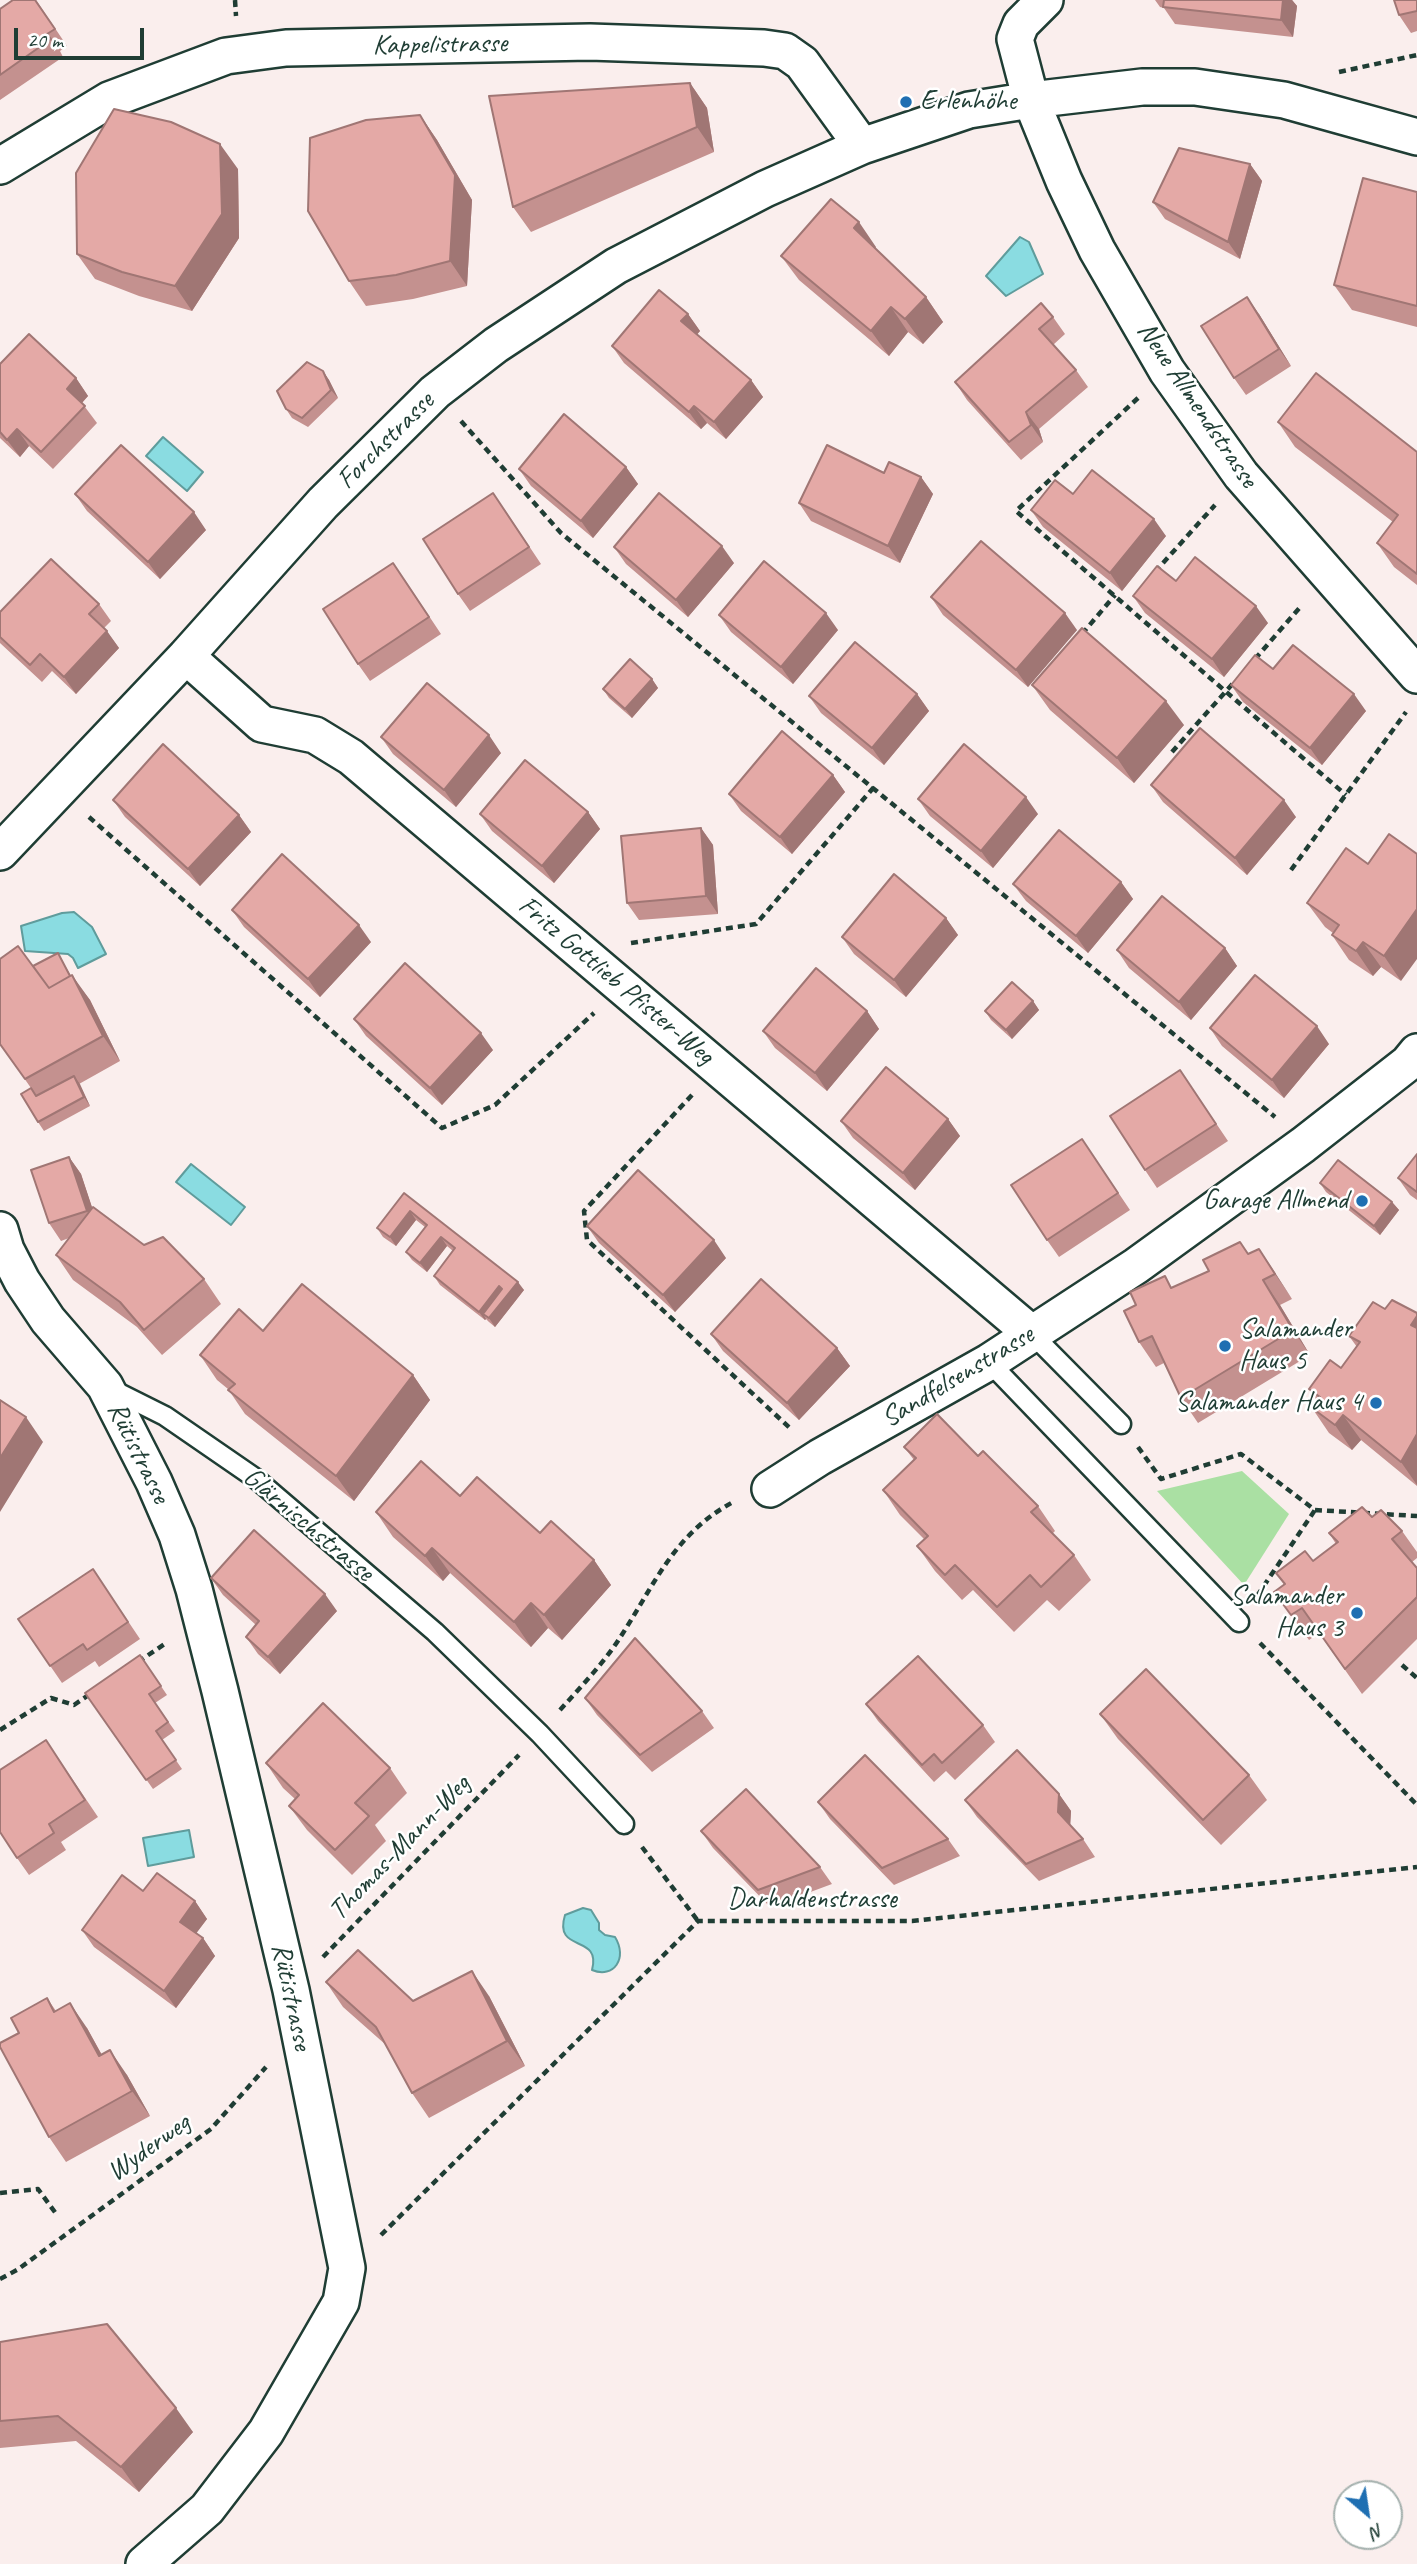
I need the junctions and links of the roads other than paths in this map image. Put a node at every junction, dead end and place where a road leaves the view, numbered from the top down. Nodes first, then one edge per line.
1 (1045, 0) edge
2 (1031, 100) junction
3 (1417, 137) edge
4 (862, 146) junction
5 (0, 166) edge
6 (186, 656) junction
7 (1413, 692) edge
8 (0, 852) edge
9 (1417, 1052) edge
10 (0, 1230) edge
11 (1032, 1334) junction
12 (989, 1362) junction
13 (105, 1386) junction
14 (1121, 1424) road end
15 (770, 1489) road end
16 (1239, 1622) road end
17 (624, 1824) road end
18 (144, 2564) edge

1 - 2 street, Neue Allmendstrasse
2 - 3 street, Forchstrasse
2 - 4 street, Forchstrasse
2 - 7 street, Neue Allmendstrasse
4 - 5 street, Kappelistrasse
4 - 6 street, Forchstrasse
6 - 8 street, Forchstrasse
6 - 11 street, Fritz Gottlieb Pfister-Weg
9 - 11 street, Sandfelsenstrasse
10 - 13 street, Glärnischstrasse
11 - 12 street, Sandfelsenstrasse
11 - 14 lane
12 - 15 street, Sandfelsenstrasse
12 - 16 lane
13 - 17 lane, Glärnischstrasse
13 - 18 street, Rütistrasse

